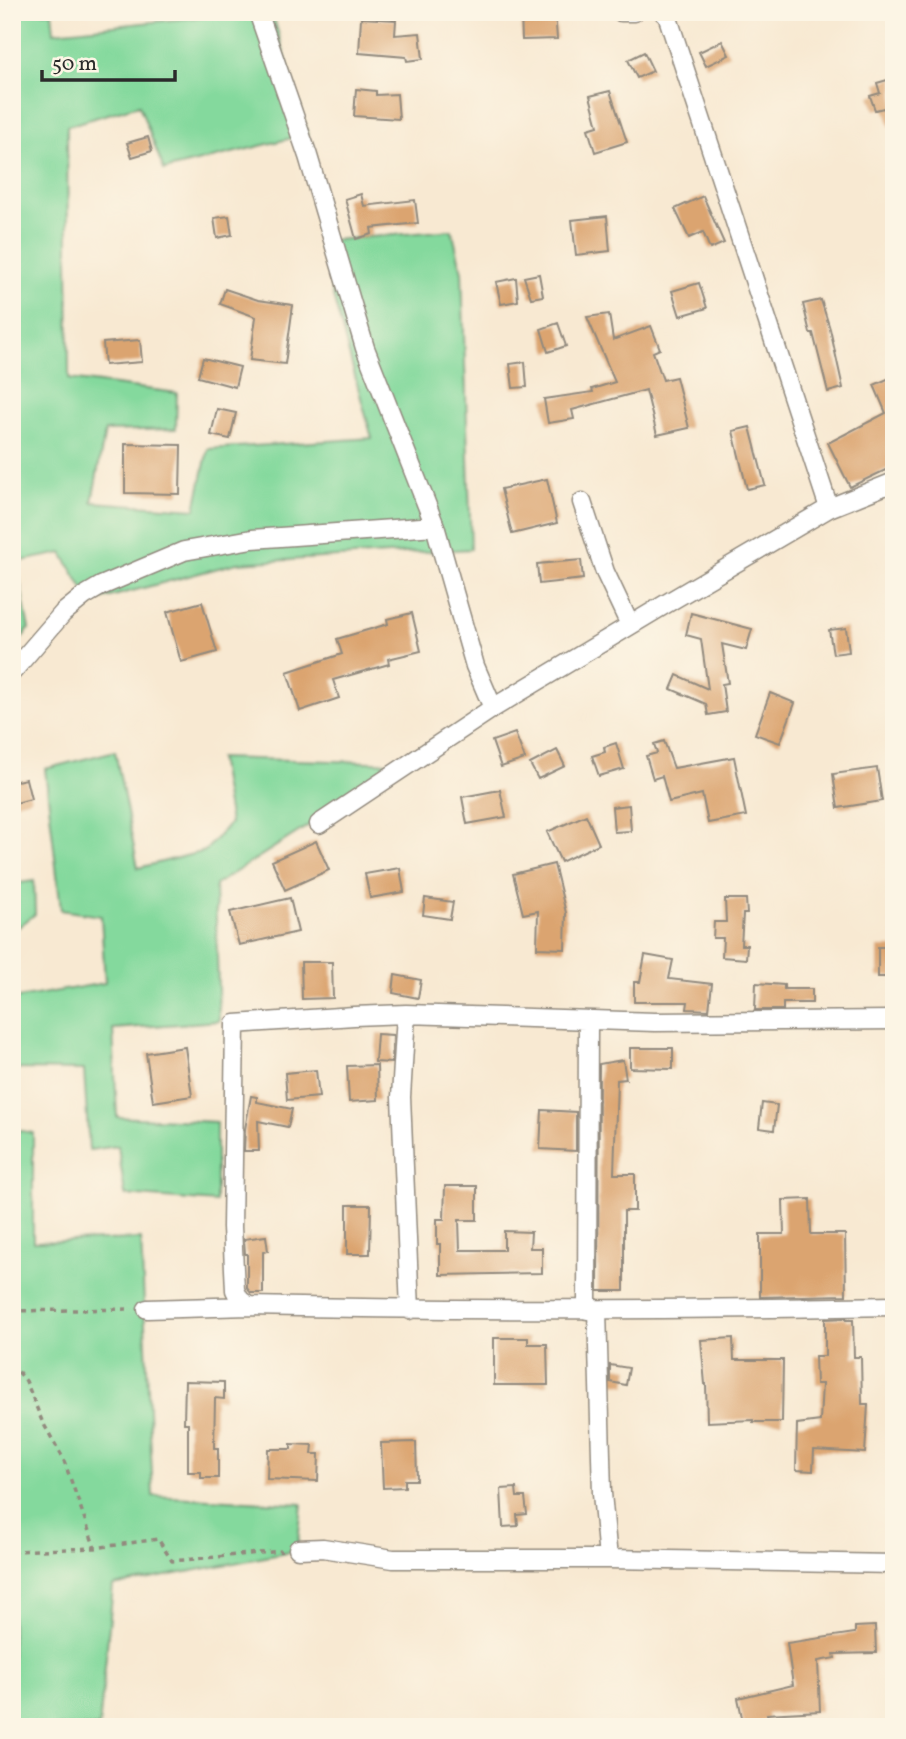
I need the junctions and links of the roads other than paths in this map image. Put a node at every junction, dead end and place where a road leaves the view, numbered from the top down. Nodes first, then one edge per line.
1 (258, 12) edge
2 (621, 12) edge
3 (634, 12) edge
4 (663, 12) edge
5 (894, 482) edge
6 (582, 502) dead end
7 (829, 508) junction
8 (435, 526) junction
9 (630, 625) junction
10 (12, 672) edge
11 (493, 708) junction
12 (318, 824) dead end
13 (406, 1014) junction
14 (588, 1020) junction
15 (894, 1020) edge
16 (249, 1306) junction
17 (894, 1306) edge
18 (147, 1309) road end
19 (410, 1310) junction
20 (592, 1310) junction
21 (298, 1549) road end
22 (608, 1559) junction
23 (894, 1564) edge

1 - 8 street
2 - 3 street
4 - 7 street
5 - 7 street
6 - 9 street
7 - 9 street
8 - 10 street
8 - 11 street
9 - 11 street
11 - 12 street
13 - 14 street
13 - 16 street
13 - 19 street
14 - 15 street
14 - 20 street
16 - 18 street
16 - 19 street
17 - 20 street
19 - 20 street
20 - 22 street
21 - 22 street
22 - 23 street

